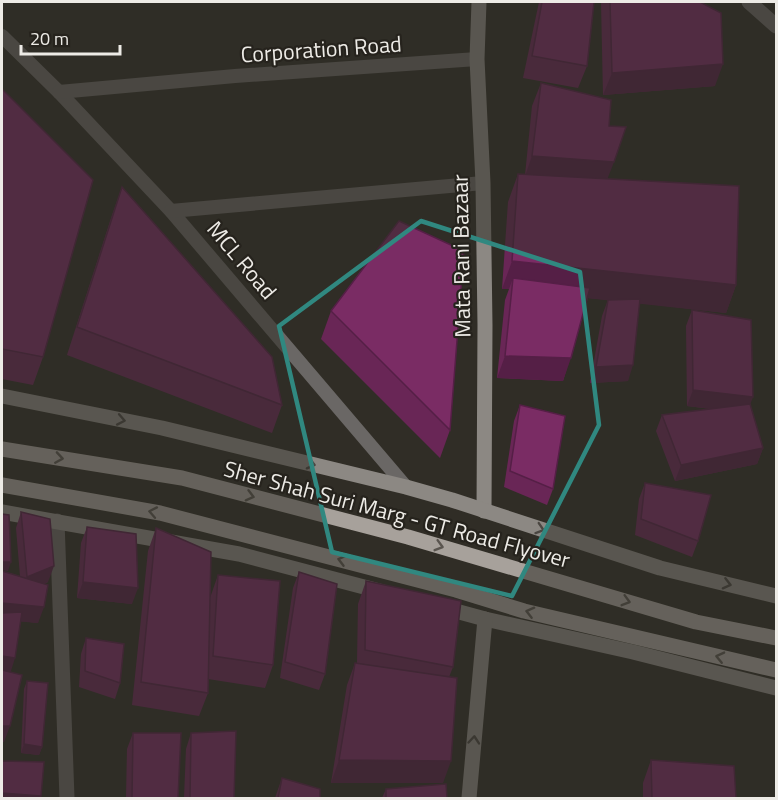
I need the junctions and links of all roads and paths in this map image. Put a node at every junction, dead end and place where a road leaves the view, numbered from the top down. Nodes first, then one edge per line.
1 (479, 2) edge
2 (749, 2) edge
3 (777, 26) edge
4 (2, 36) edge
5 (477, 59) junction
6 (59, 92) junction
7 (483, 183) junction
8 (171, 211) junction
9 (2, 396) edge
10 (2, 448) edge
11 (2, 485) edge
12 (406, 487) junction
13 (484, 511) junction
14 (2, 512) edge
15 (57, 521) junction
16 (395, 596) edge
17 (777, 596) edge
18 (429, 604) edge
19 (485, 619) junction
20 (777, 638) edge
21 (777, 670) edge
22 (777, 688) edge
23 (67, 798) edge
24 (469, 798) edge

1 - 5 street, Mata Rani Bazaar
2 - 3 street
4 - 6 lane, MCL Road
5 - 6 lane, Corporation Road
5 - 7 street, Mata Rani Bazaar
6 - 8 lane, MCL Road
7 - 8 lane
7 - 13 street, Mata Rani Bazaar
8 - 12 lane, MCL Road
9 -> 12 street
10 -> 20 main road, Sher Shah Suri Marg - GT Road Flyover
21 -> 11 main road
12 - 13 street
13 -> 17 street
14 - 15 street
15 - 16 street
15 - 23 street
18 - 19 street
19 - 22 street
24 -> 19 street

